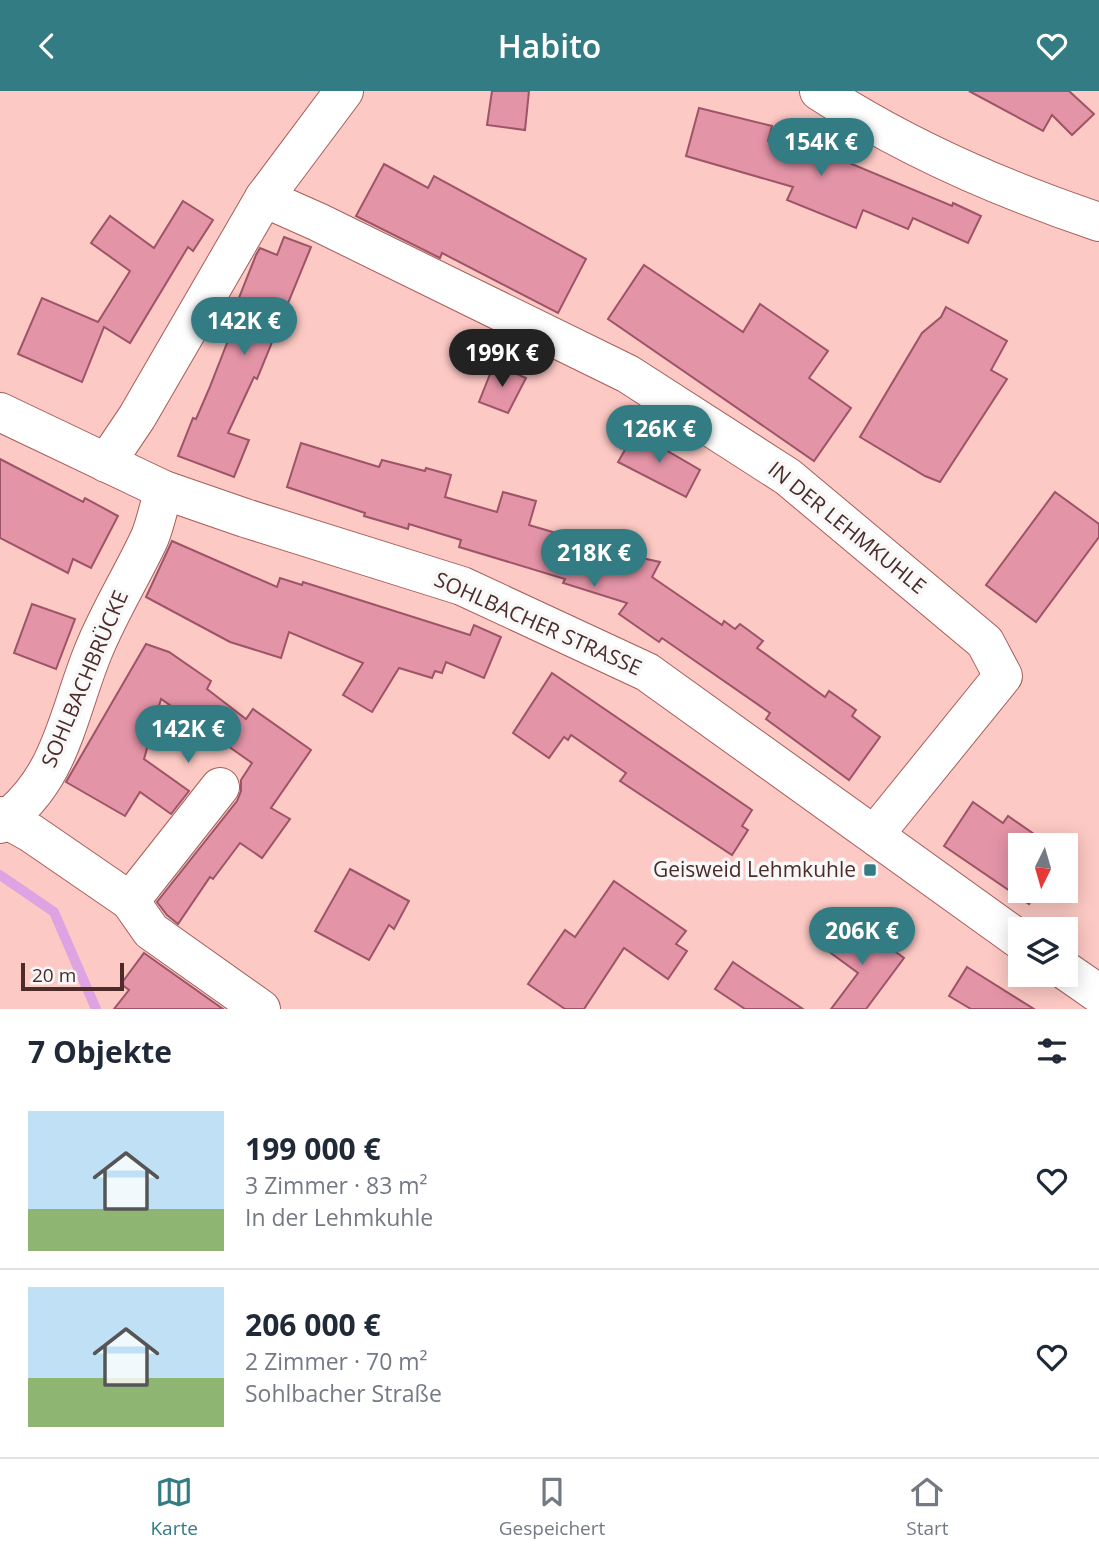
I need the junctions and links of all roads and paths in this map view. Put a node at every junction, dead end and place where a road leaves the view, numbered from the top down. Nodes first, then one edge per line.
1 (344, 91) edge
2 (819, 91) edge
3 (264, 198) junction
4 (1099, 222) edge
5 (0, 412) edge
6 (106, 463) junction
7 (164, 490) junction
8 (219, 787) dead end
9 (2, 819) edge
10 (875, 834) junction
11 (130, 901) junction
12 (1008, 931) edge
13 (261, 1009) edge

1 - 3 street
2 - 4 street
3 - 6 street
3 - 10 street, IN DER LEHMKUHLE
5 - 6 street, SOHLBACHER STRASSE
6 - 7 street, SOHLBACHER STRASSE
7 - 9 street, SOHLBACHBRÜCKE
7 - 10 street, SOHLBACHER STRASSE
8 - 11 street
9 - 11 street, SOHLBACHBRÜCKE
10 - 12 street, SOHLBACHER STRASSE
11 - 13 street

